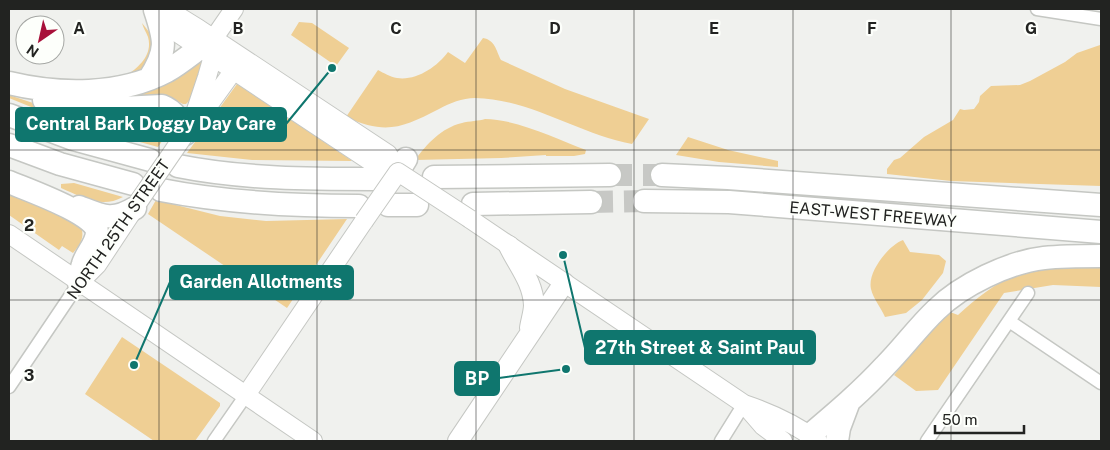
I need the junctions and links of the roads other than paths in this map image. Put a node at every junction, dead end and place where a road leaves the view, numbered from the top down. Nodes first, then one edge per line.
1 (154, 9) edge
2 (234, 9) edge
3 (1036, 9) edge
4 (1101, 19) edge
5 (209, 47) junction
6 (234, 70) junction
7 (150, 79) junction
8 (9, 83) edge
9 (9, 88) edge
10 (9, 115) edge
11 (184, 134) junction
12 (9, 145) edge
13 (150, 160) dead end
14 (398, 163) junction
15 (178, 166) dead end
16 (372, 169) junction
17 (610, 175) tunnel mouth
18 (662, 175) tunnel mouth
19 (434, 177) dead end
20 (9, 182) edge
21 (161, 190) dead end
22 (44, 196) junction
23 (136, 198) junction
24 (644, 201) tunnel mouth
25 (591, 202) tunnel mouth
26 (388, 205) dead end
27 (417, 205) dead end
28 (1101, 205) edge
29 (472, 212) junction
30 (362, 214) junction
31 (1101, 232) edge
32 (9, 234) edge
33 (509, 246) junction
34 (1101, 256) edge
35 (79, 283) junction
36 (564, 283) junction
37 (1028, 293) dead end
38 (1009, 321) junction
39 (528, 335) junction
40 (1101, 383) edge
41 (9, 387) edge
42 (246, 395) junction
43 (849, 401) junction
44 (744, 404) junction
45 (810, 439) edge
46 (214, 441) edge
47 (313, 441) edge
48 (458, 441) edge
49 (721, 441) edge
50 (783, 441) edge
51 (837, 441) edge
52 (927, 441) edge

1 - 5 street
1 - 7 highway
2 - 5 street, NORTH 25TH STREET
3 - 4 street
5 - 6 street
5 - 7 highway
5 - 11 street, NORTH 25TH STREET
5 - 14 street
6 - 11 street
6 - 16 street
7 - 8 highway
9 - 11 highway
10 - 13 highway
11 - 23 street, NORTH 25TH STREET, bridge
12 - 23 highway
14 - 16 street
14 - 29 street, bridge
14 - 30 street, bridge
15 - 16 highway
17 - 19 highway
18 - 28 highway, EAST-WEST FREEWAY
20 - 22 highway
21 - 30 highway
22 - 23 highway
22 - 35 highway
23 - 35 street, NORTH 25TH STREET
24 - 31 highway, EAST-WEST FREEWAY
25 - 29 highway
26 - 27 highway
29 - 33 street
30 - 42 street
32 - 35 street
33 - 36 street
33 - 39 main road
34 - 43 highway
35 - 41 street, NORTH 25TH STREET
35 - 42 street
36 - 39 main road
36 - 44 street
37 - 38 street
38 - 40 street
38 - 52 street
39 - 48 main road
42 - 46 street
42 - 47 street
43 - 45 highway
43 - 51 highway
44 - 45 street
44 - 49 street
44 - 50 street

